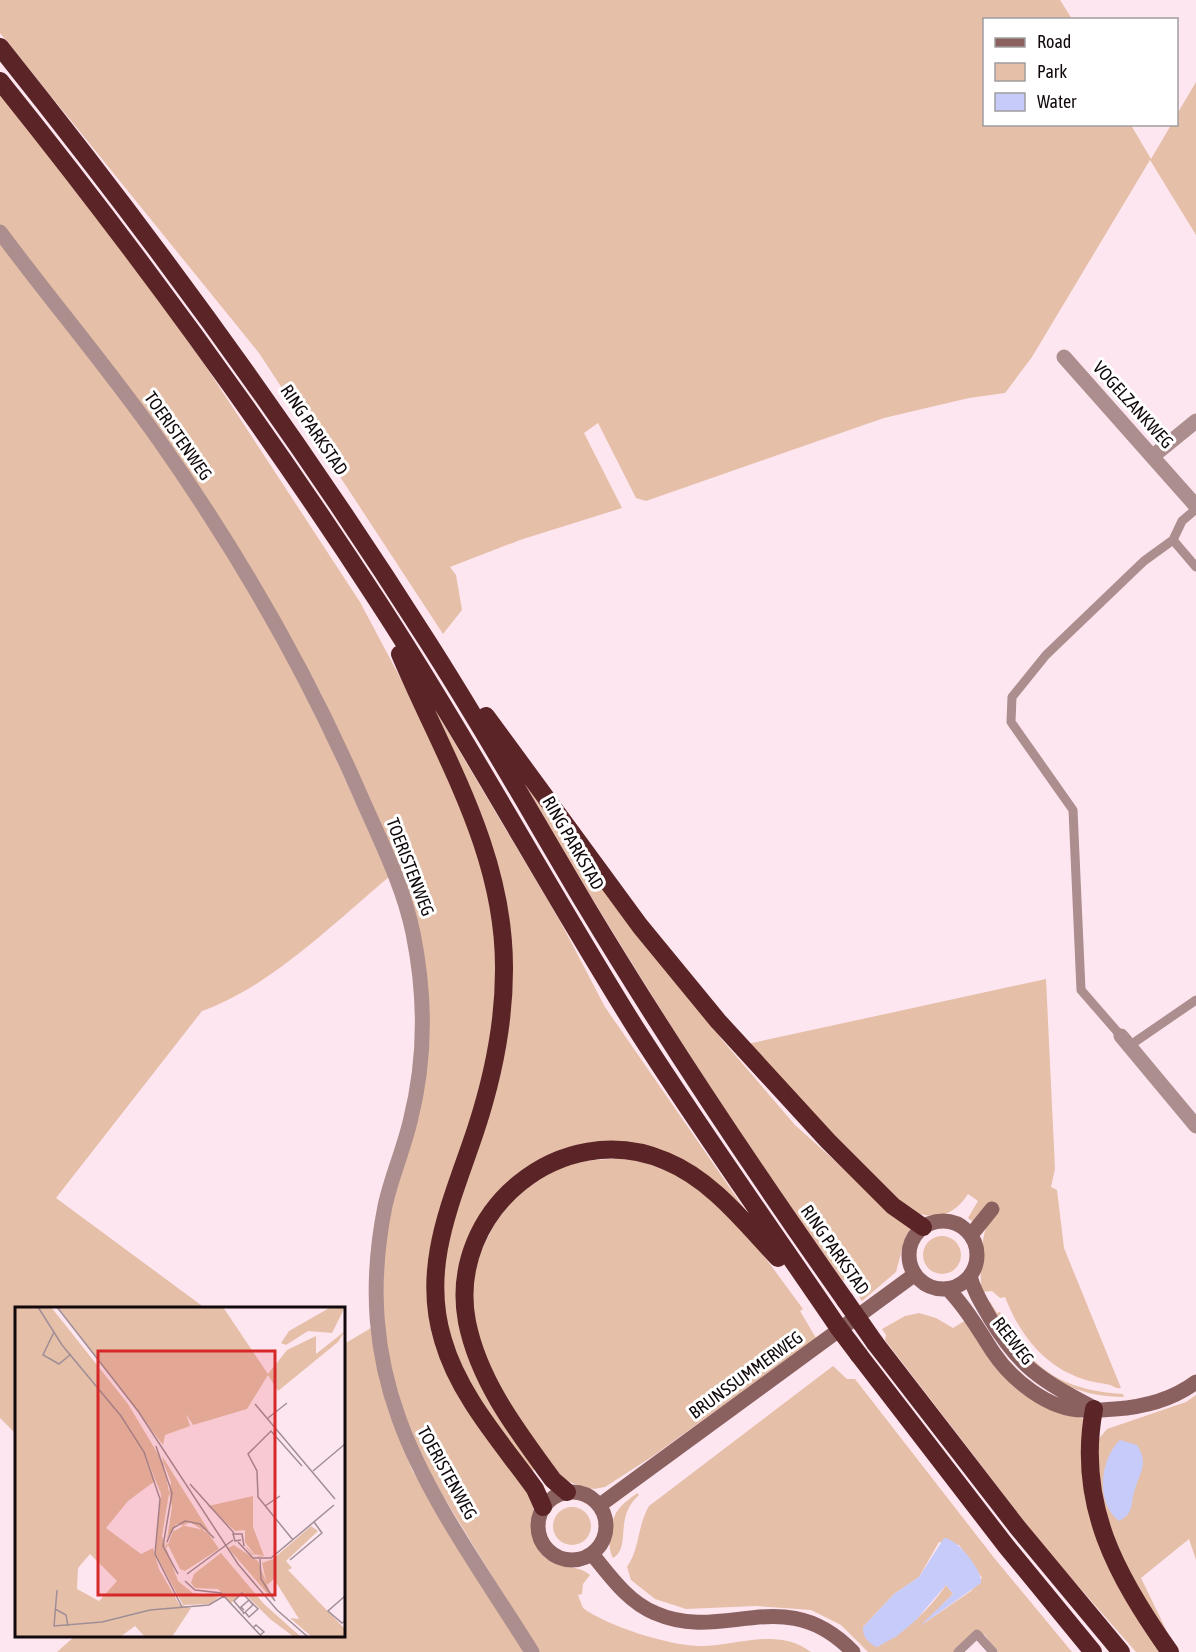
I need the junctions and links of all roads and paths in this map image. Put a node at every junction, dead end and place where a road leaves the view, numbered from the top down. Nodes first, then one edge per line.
1 (0, 47) edge
2 (0, 81) edge
3 (0, 232) edge
4 (1064, 357) dead end
5 (1196, 421) edge
6 (1153, 456) junction
7 (1196, 508) edge
8 (1173, 540) junction
9 (1196, 567) edge
10 (379, 603) junction
11 (426, 639) junction
12 (1196, 1000) edge
13 (1125, 1041) junction
14 (1196, 1125) edge
15 (992, 1209) dead end
16 (923, 1227) junction
17 (971, 1235) junction
18 (914, 1275) junction
19 (970, 1276) junction
20 (948, 1290) junction
21 (828, 1312) junction
22 (1196, 1382) edge
23 (1094, 1409) junction
24 (567, 1492) junction
25 (600, 1505) junction
26 (543, 1508) junction
27 (592, 1554) junction
28 (532, 1652) edge
29 (853, 1652) edge
30 (958, 1652) edge
31 (993, 1652) edge
32 (1093, 1652) edge
33 (1121, 1652) edge
34 (1170, 1652) edge

1 - 11 highway, RING PARKSTAD
2 - 10 highway
3 - 28 street, TOERISTENWEG
4 - 6 street, VOGELZANKWEG
5 - 6 street
6 - 7 street, VOGELZANKWEG
7 - 8 lane
8 - 9 lane
8 - 13 lane
10 - 21 highway
10 - 26 highway
11 - 16 highway
11 - 33 highway, RING PARKSTAD, bridge
12 - 13 lane
13 - 14 street
15 - 17 street
16 - 17 street
16 - 18 street
17 - 19 street
18 - 20 street
18 - 25 street, BRUNSSUMMERWEG
19 - 20 street
19 - 23 street, REEWEG
20 - 23 street, REEWEG
21 - 24 highway
21 - 32 highway, bridge
22 - 23 street, REEWEG
23 - 34 highway
24 - 25 street
24 - 26 street
25 - 27 street
26 - 27 street
27 - 29 street
30 - 31 lane

